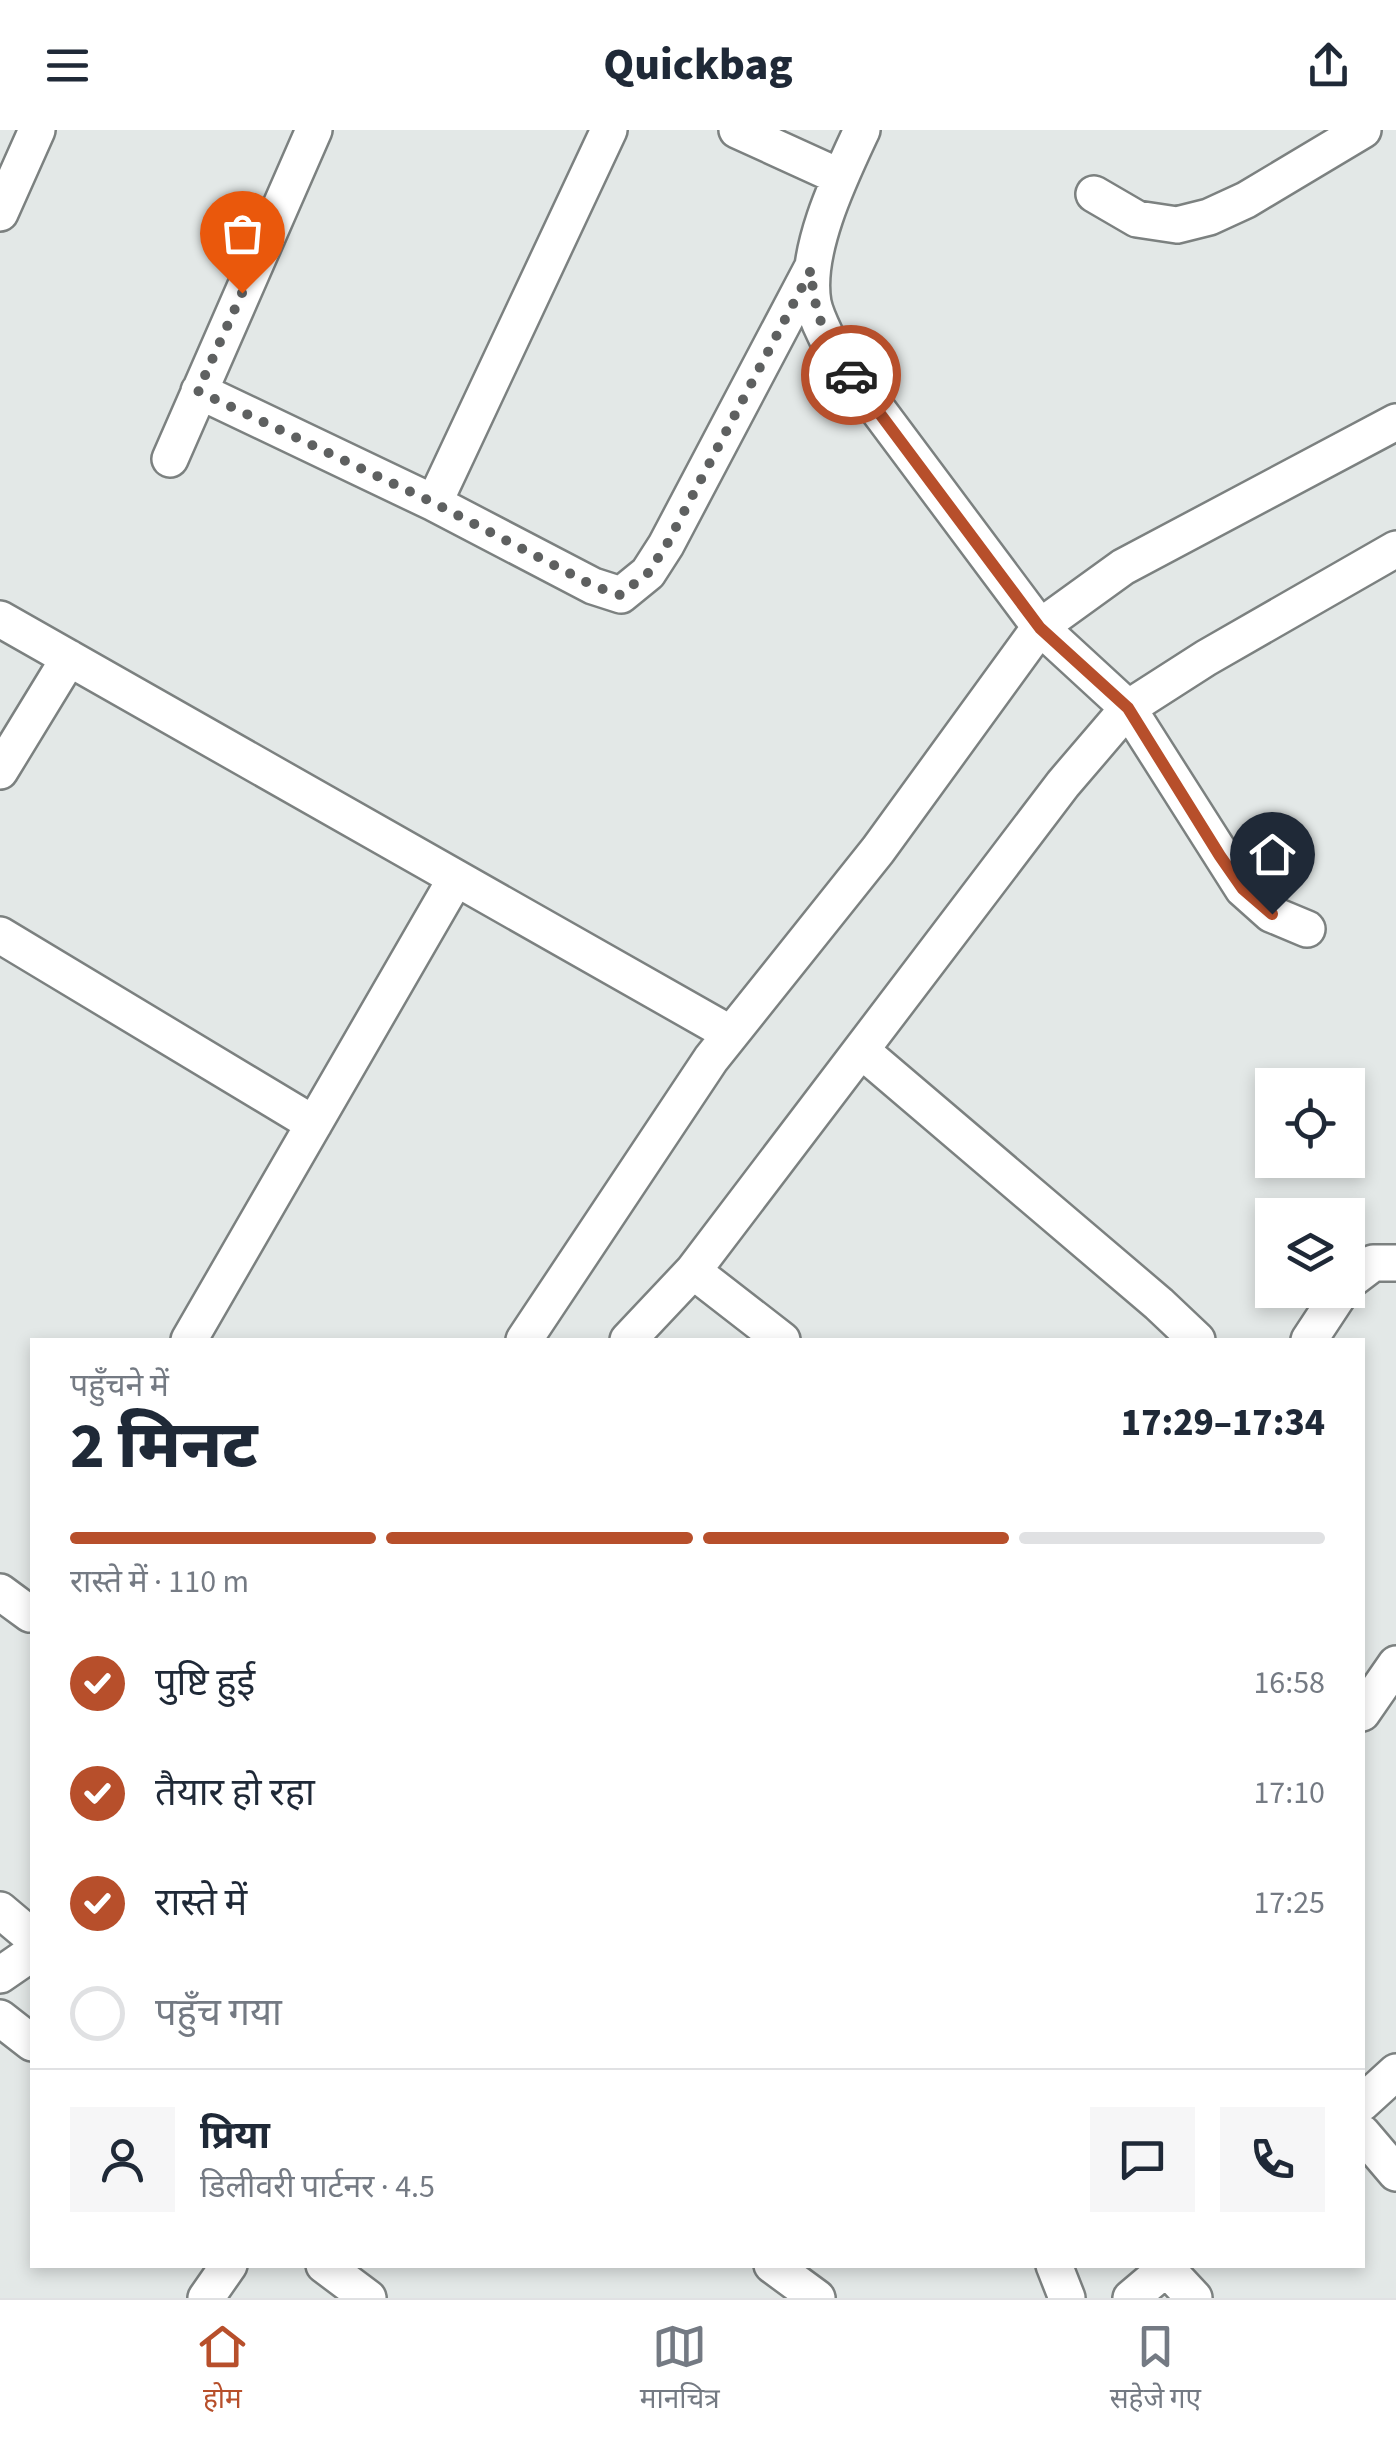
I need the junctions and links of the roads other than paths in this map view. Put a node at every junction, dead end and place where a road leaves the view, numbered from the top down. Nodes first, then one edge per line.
1 (37, 130) edge
2 (314, 130) edge
3 (610, 130) edge
4 (737, 130) edge
5 (862, 130) edge
6 (1364, 130) edge
7 (840, 177) junction
8 (1094, 194) dead end
9 (0, 213) edge
10 (811, 270) junction
11 (198, 391) junction
12 (1396, 422) edge
13 (170, 460) dead end
14 (434, 503) junction
15 (1396, 549) edge
16 (0, 618) edge
17 (1040, 628) junction
18 (69, 658) junction
19 (1128, 708) junction
20 (0, 771) edge
21 (456, 878) junction
22 (1308, 929) dead end
23 (0, 935) edge
24 (731, 1034) junction
25 (862, 1051) junction
26 (314, 1124) junction
27 (1396, 1263) edge
28 (1365, 1269) edge
29 (693, 1271) junction
30 (1330, 1308) edge
31 (190, 1338) edge
32 (525, 1338) edge
33 (630, 1338) edge
34 (779, 1338) edge
35 (1195, 1338) edge
36 (1310, 1338) edge
37 (0, 1592) edge
38 (30, 1614) edge
39 (1396, 1664) edge
40 (1365, 1709) edge
41 (9, 1908) edge
42 (30, 1934) edge
43 (30, 1954) edge
44 (0, 1975) edge
45 (0, 2018) edge
46 (30, 2041) edge
47 (1396, 2072) edge
48 (1365, 2100) edge
49 (1365, 2136) edge
50 (1396, 2173) edge
51 (227, 2268) edge
52 (328, 2268) edge
53 (776, 2268) edge
54 (1055, 2268) edge
55 (1167, 2268) edge
56 (1169, 2268) edge
57 (206, 2298) edge
58 (368, 2298) edge
59 (818, 2298) edge
60 (1068, 2298) edge
61 (1131, 2298) edge
62 (1194, 2298) edge

1 - 9 street
2 - 11 street
3 - 14 street
4 - 7 street
5 - 7 street
6 - 8 street
7 - 10 street
10 - 14 street
10 - 17 street
11 - 13 street
11 - 14 street
12 - 17 street
15 - 19 street
16 - 18 street
17 - 19 street
17 - 24 street
18 - 20 street
18 - 21 street
19 - 22 street
19 - 25 street
21 - 24 street
21 - 26 street
23 - 26 street
24 - 32 street
25 - 29 street
25 - 35 street
26 - 31 street
27 - 28 street
29 - 33 street
29 - 34 street
30 - 36 street
37 - 38 street
39 - 40 street
41 - 42 street
43 - 44 street
45 - 46 street
47 - 48 street
49 - 50 street
51 - 57 street
52 - 58 street
53 - 59 street
54 - 60 street
55 - 61 street
56 - 62 street

